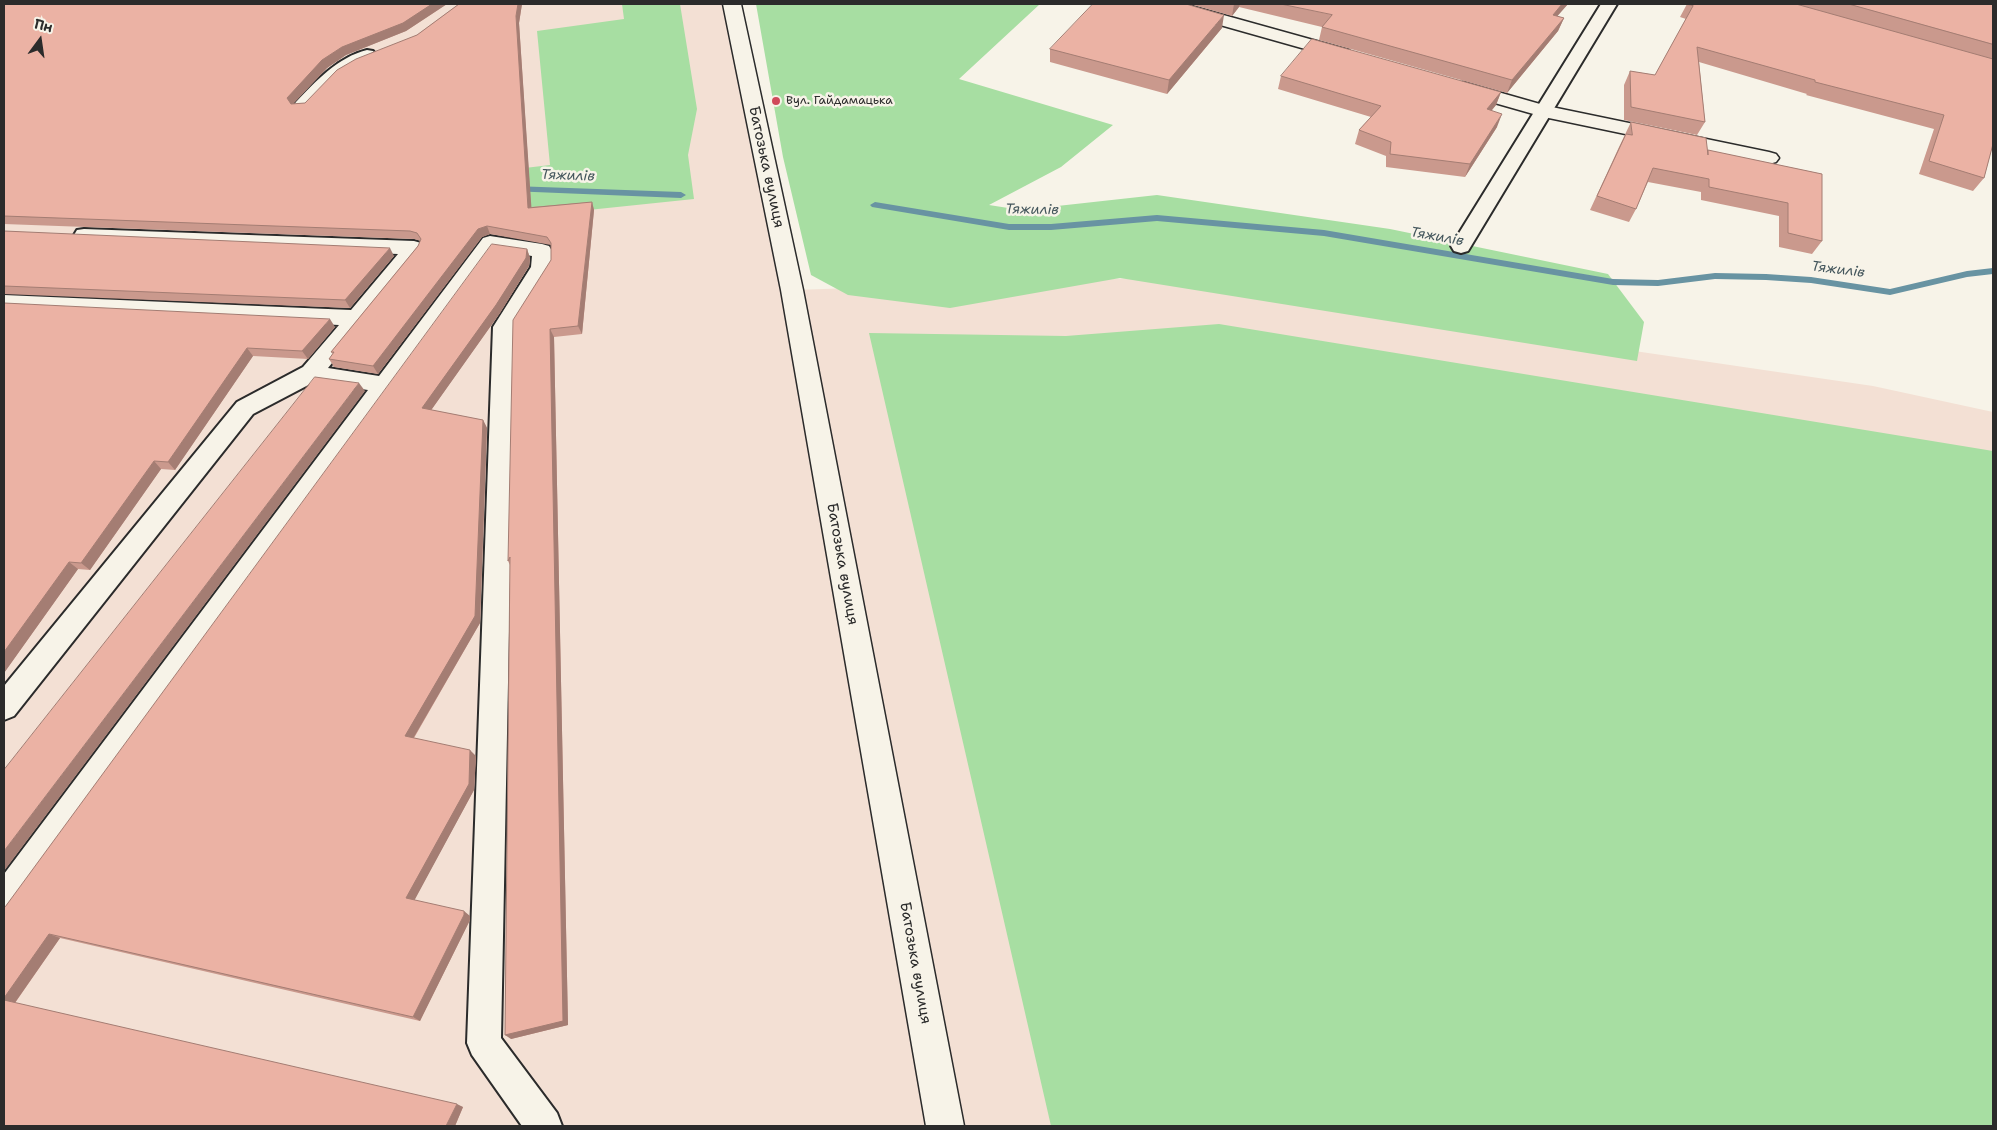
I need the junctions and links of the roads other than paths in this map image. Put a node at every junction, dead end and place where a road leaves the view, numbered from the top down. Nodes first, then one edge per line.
1 (732, 4) edge
2 (1166, 4) edge
3 (1610, 4) edge
4 (379, 51) edge
5 (1364, 60) edge
6 (1449, 84) edge
7 (302, 106) edge
8 (1544, 111) junction
9 (1769, 158) dead end
10 (62, 234) edge
11 (1461, 246) dead end
12 (4, 302) edge
13 (356, 318) junction
14 (310, 374) junction
15 (385, 385) junction
16 (4, 707) edge
17 (4, 900) edge
18 (544, 1126) edge
19 (945, 1126) edge

1 - 19 street, Батозька вулиця
2 - 5 street
3 - 8 lane
4 - 7 lane
6 - 8 street
8 - 9 street
8 - 11 lane
10 - 13 lane
12 - 13 lane
13 - 14 lane
14 - 15 lane
14 - 16 lane
15 - 17 lane
15 - 18 lane

